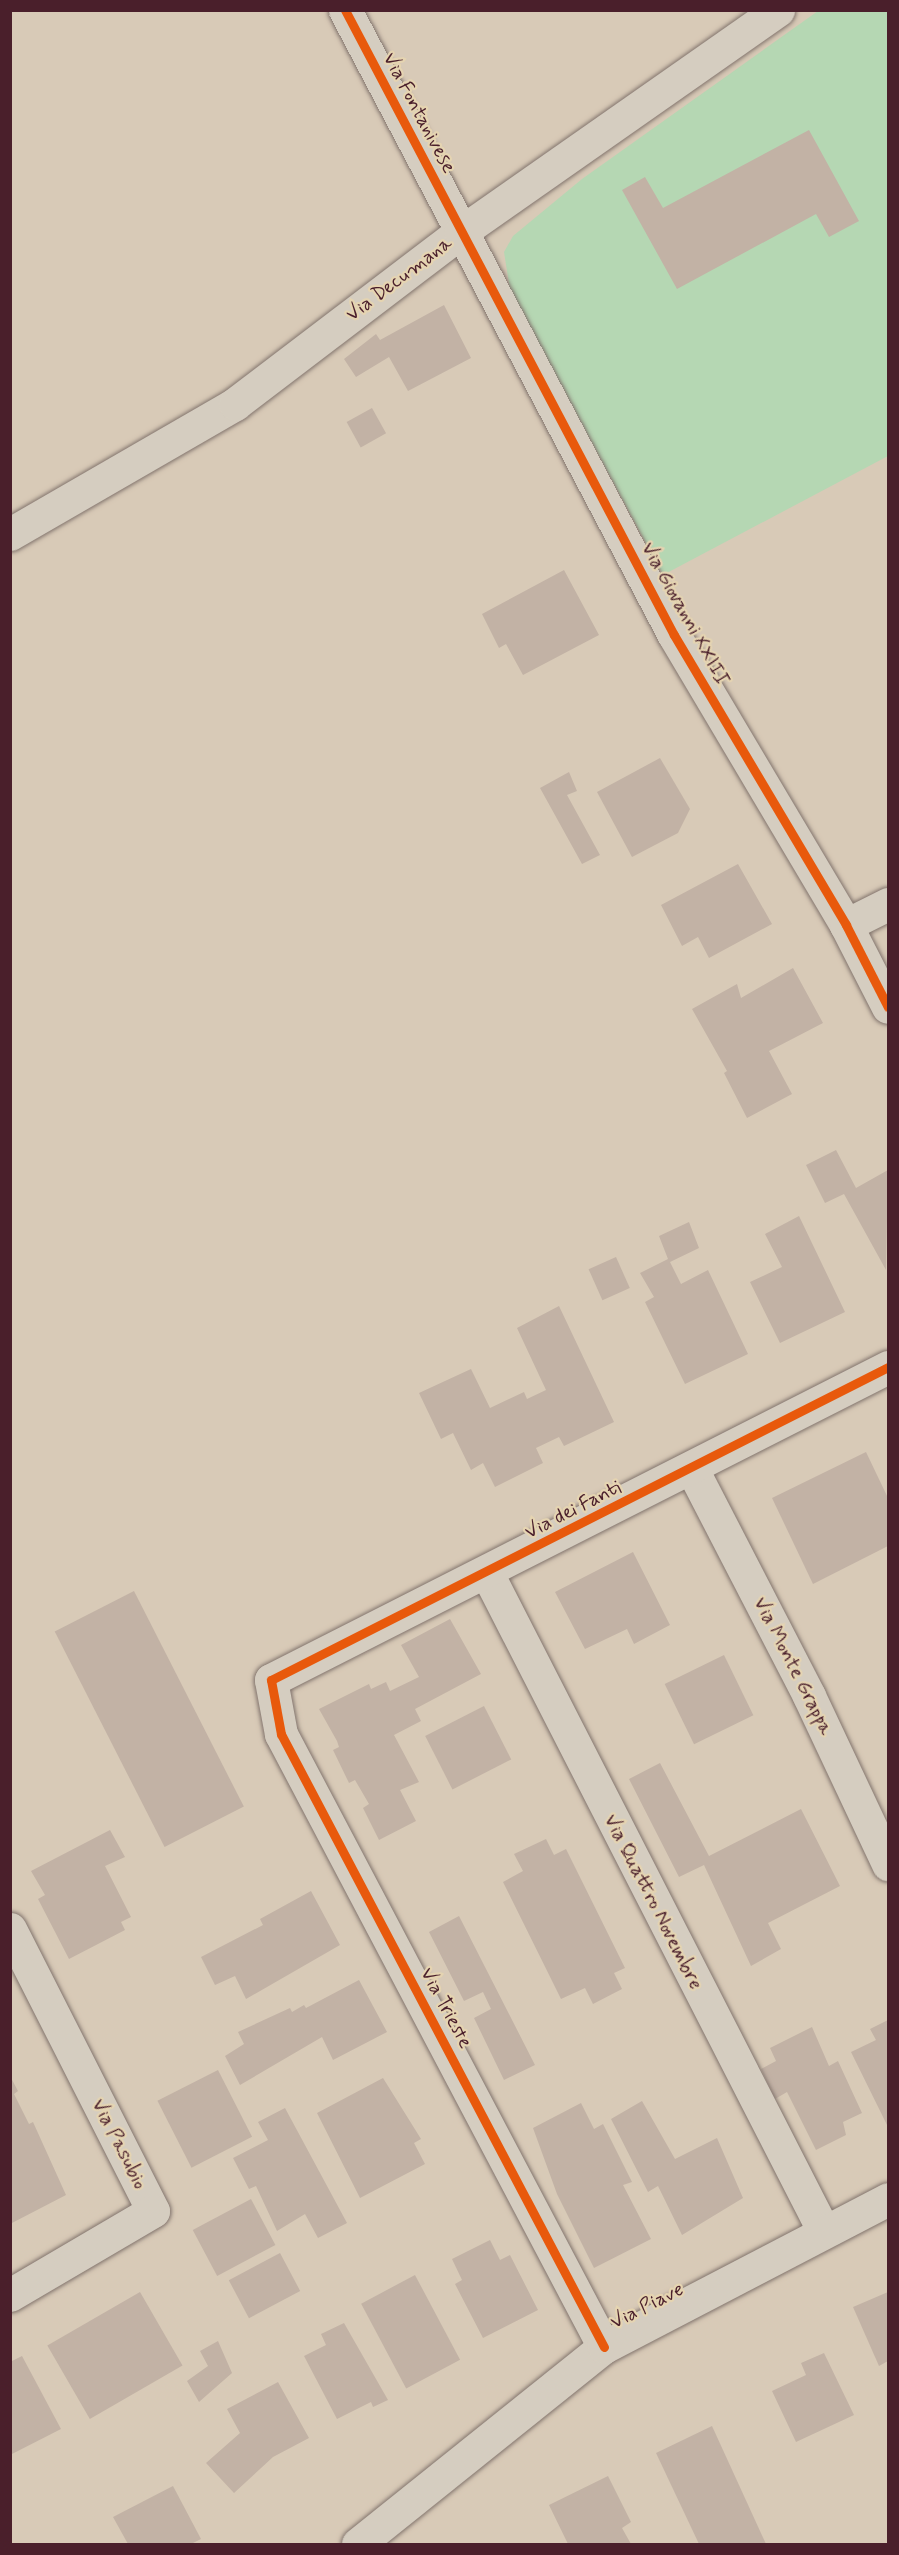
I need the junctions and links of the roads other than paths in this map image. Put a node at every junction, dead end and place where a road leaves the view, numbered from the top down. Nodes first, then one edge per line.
1 (345, 10) edge
2 (778, 10) edge
3 (461, 232) junction
4 (10, 534) edge
5 (888, 903) edge
6 (846, 925) junction
7 (888, 1007) edge
8 (888, 1367) edge
9 (692, 1469) junction
10 (487, 1573) junction
11 (271, 1680) joint
12 (888, 1864) edge
13 (10, 1929) edge
14 (21, 1975) edge
15 (888, 2199) edge
16 (823, 2230) junction
17 (10, 2295) edge
18 (604, 2348) junction
19 (358, 2544) edge

1 - 3 street, Via Fontanivese
2 - 3 street, Via Decumana
3 - 4 street, Via Decumana
3 - 6 street, Via Giovanni XXIII
5 - 6 street
6 - 7 street, Via Giovanni XXIII
8 - 9 street, Via dei Fanti
9 - 10 street, Via dei Fanti
9 - 12 street, Via Monte Grappa
10 - 11 street, Via dei Fanti
10 - 16 street, Via Quattro Novembre
11 - 18 street, Via Trieste
13 - 14 street, Via Pasubio
14 - 17 street, Via Pasubio
15 - 16 street, Via Piave
16 - 18 street, Via Piave
18 - 19 street, Via Piave

